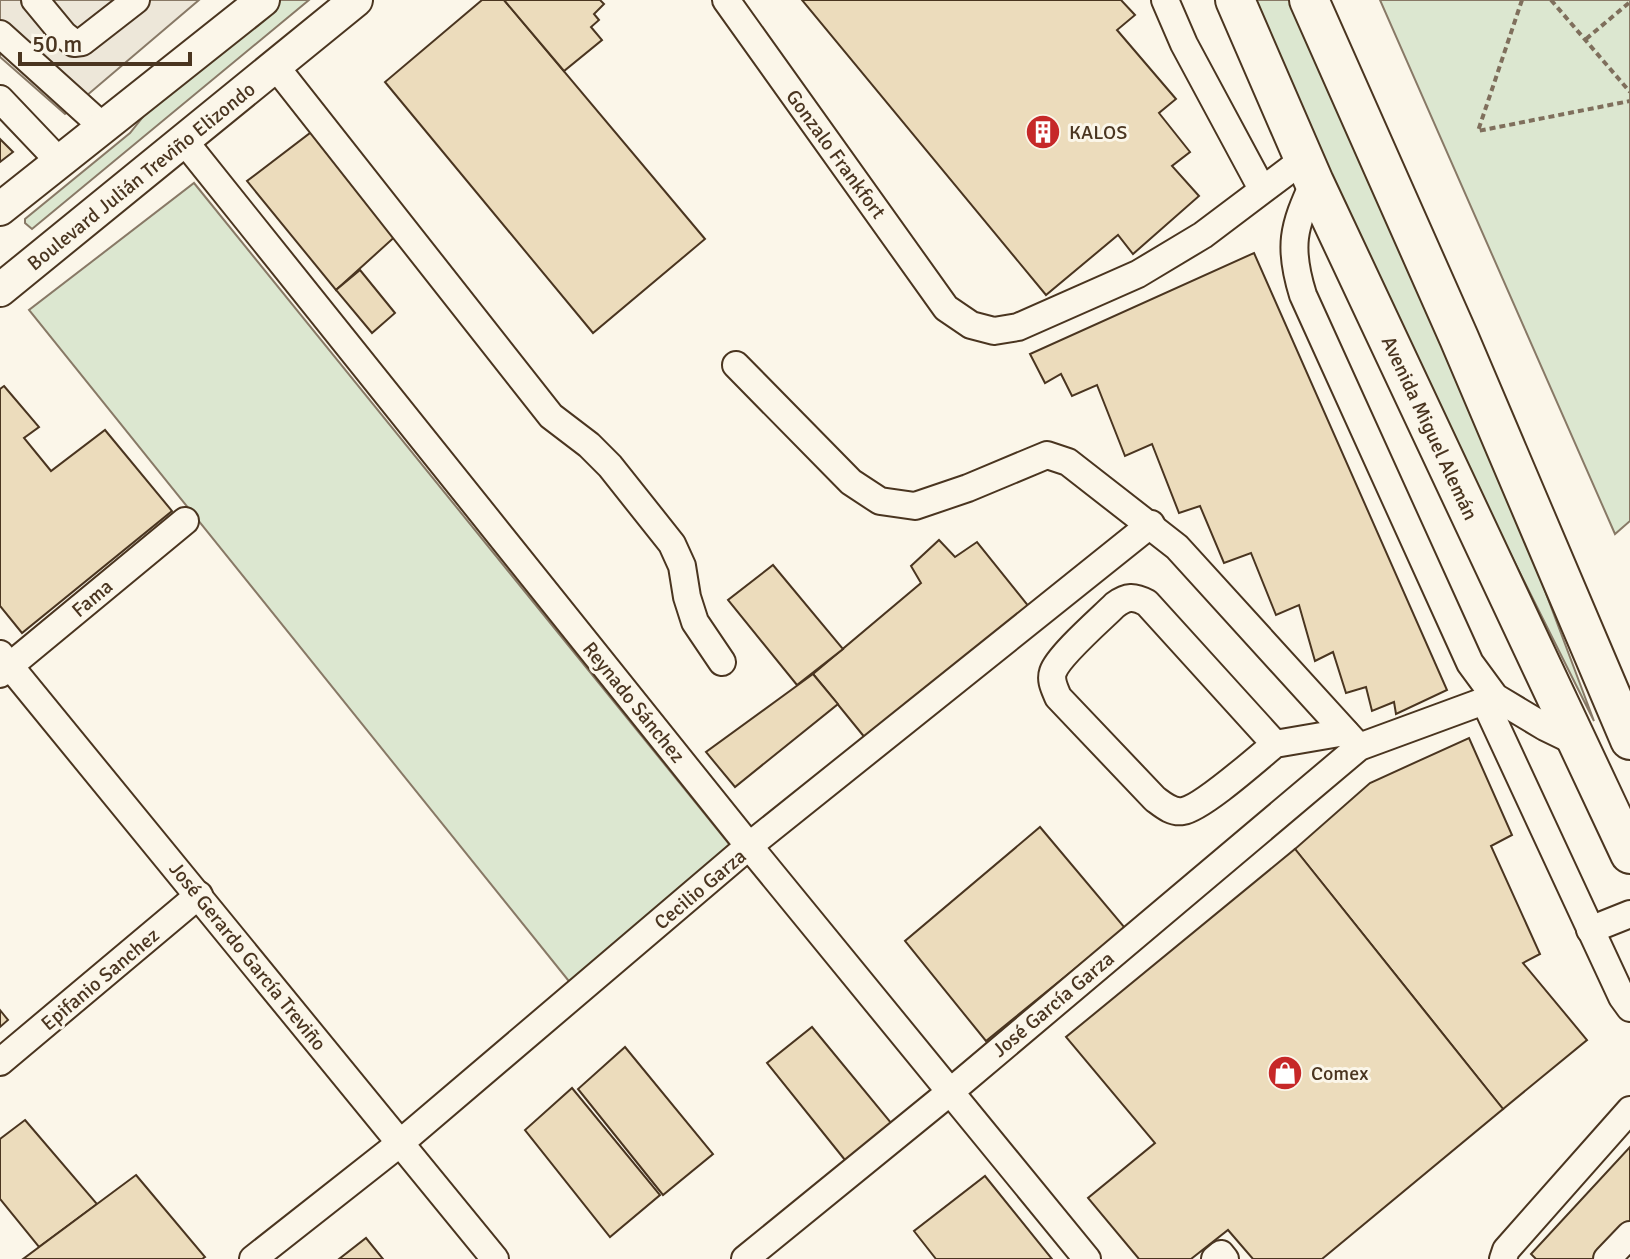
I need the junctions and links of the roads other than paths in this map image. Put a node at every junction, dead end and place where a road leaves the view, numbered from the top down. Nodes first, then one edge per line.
1 (35, 0) edge
2 (136, 0) edge
3 (340, 0) edge
4 (356, 0) edge
5 (726, 0) edge
6 (1165, 0) edge
7 (1235, 0) edge
8 (1309, 0) edge
9 (251, 3) edge
10 (0, 34) edge
11 (314, 35) junction
12 (276, 67) junction
13 (0, 99) edge
14 (102, 126) junction
15 (185, 142) junction
16 (59, 161) junction
17 (1309, 170) junction
18 (1262, 189) junction
19 (0, 209) edge
20 (0, 231) edge
21 (0, 290) edge
22 (736, 365) dead end
23 (185, 521) dead end
24 (1151, 524) junction
25 (722, 662) dead end
26 (3, 665) edge
27 (1490, 698) junction
28 (1629, 735) edge
29 (1352, 739) junction
30 (1578, 743) junction
31 (1275, 744) junction
32 (749, 846) junction
33 (1630, 854) edge
34 (199, 895) junction
35 (1630, 914) edge
36 (1590, 930) junction
37 (1630, 1008) edge
38 (0, 1062) edge
39 (950, 1092) junction
40 (1630, 1110) edge
41 (399, 1144) junction
42 (1630, 1235) edge
43 (1509, 1256) edge
44 (253, 1259) edge
45 (495, 1259) edge
46 (745, 1259) edge
47 (1087, 1259) edge
48 (1215, 1259) edge
49 (1225, 1259) edge
50 (1607, 1259) edge

1 - 2 street
3 - 11 main road
4 - 11 main road, Boulevard Julián Treviño Elizondo
5 - 18 street, Gonzalo Frankfort
6 - 18 street
7 - 17 highway, Avenida Miguel Alemán
8 - 28 highway
9 - 14 main road
10 - 14 street
11 - 12 main road, Boulevard Julián Treviño Elizondo
12 - 15 main road, Boulevard Julián Treviño Elizondo
12 - 25 street
13 - 16 street
14 - 16 main road
14 - 20 main road
15 - 21 main road, Boulevard Julián Treviño Elizondo
15 - 32 street, Reynado Sánchez
16 - 19 main road
17 - 18 street
17 - 27 street
17 - 30 highway, Avenida Miguel Alemán
22 - 24 street
23 - 26 street, Fama
24 - 29 street
24 - 32 street, Cecilio Garza
26 - 34 street, José Gerardo García Treviño
27 - 29 street
27 - 30 street
27 - 36 street
29 - 31 street
29 - 39 street, José García Garza
30 - 33 highway, Avenida Miguel Alemán
31 - 31 street
32 - 39 street, Reynado Sánchez
32 - 41 street, Cecilio Garza
34 - 38 street, Epifanio Sanchez
34 - 41 street, José Gerardo García Treviño
35 - 36 street
36 - 37 street
39 - 46 street, José García Garza
39 - 47 street, Reynado Sánchez
40 - 43 street
41 - 44 street, Cecilio Garza
41 - 45 street, José Gerardo García Treviño
42 - 50 street
48 - 49 street

